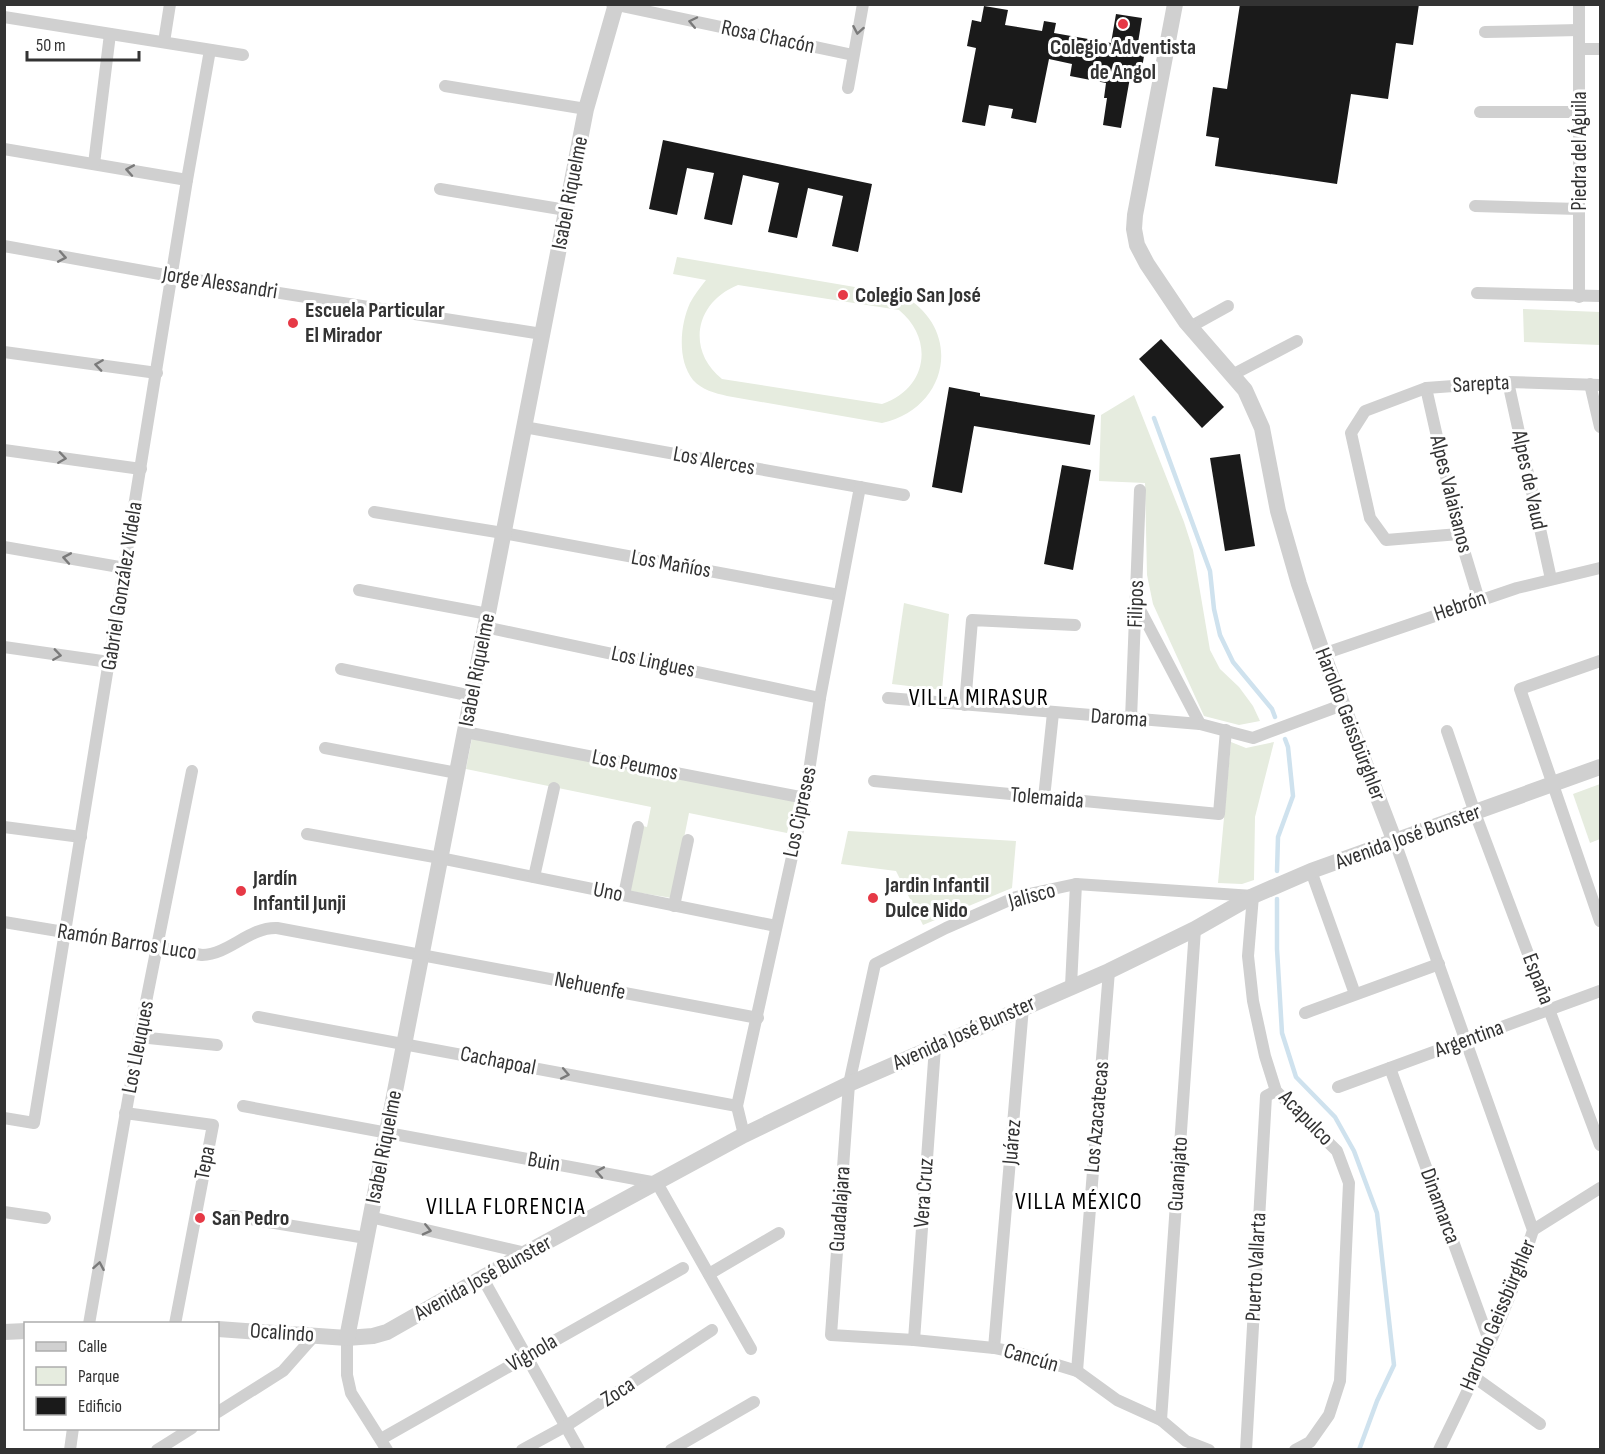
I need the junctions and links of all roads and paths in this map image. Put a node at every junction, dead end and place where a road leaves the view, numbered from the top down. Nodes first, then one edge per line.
1 (170, 4) edge
2 (863, 4) edge
3 (1175, 4) edge
4 (1579, 4) edge
5 (615, 5) edge
6 (4, 17) edge
7 (1579, 30) junction
8 (1485, 32) dead end
9 (110, 34) junction
10 (164, 42) junction
11 (1579, 49) junction
12 (1600, 49) edge
13 (210, 50) junction
14 (243, 55) dead end
15 (854, 55) junction
16 (446, 86) dead end
17 (848, 88) dead end
18 (586, 108) junction
19 (1480, 112) dead end
20 (1579, 112) junction
21 (4, 148) edge
22 (94, 164) junction
23 (187, 180) junction
24 (440, 189) dead end
25 (1476, 206) dead end
26 (1579, 209) junction
27 (566, 210) junction
28 (4, 246) edge
29 (171, 276) junction
30 (1477, 293) dead end
31 (1600, 296) edge
32 (1579, 297) junction
33 (1228, 306) dead end
34 (1190, 327) junction
35 (542, 334) junction
36 (1297, 341) dead end
37 (4, 352) edge
38 (157, 374) junction
39 (1232, 375) junction
40 (1508, 382) junction
41 (1595, 384) edge
42 (1426, 388) junction
43 (1600, 427) edge
44 (524, 428) junction
45 (4, 450) edge
46 (141, 469) junction
47 (860, 488) junction
48 (1140, 490) dead end
49 (904, 495) dead end
50 (374, 512) dead end
51 (503, 533) junction
52 (1460, 534) junction
53 (4, 547) edge
54 (125, 568) junction
55 (1600, 568) edge
56 (1551, 579) junction
57 (359, 590) dead end
58 (839, 595) junction
59 (1479, 600) junction
60 (1136, 601) junction
61 (486, 620) junction
62 (1075, 626) dead end
63 (4, 647) edge
64 (1323, 654) junction
65 (1600, 661) edge
66 (109, 662) junction
67 (341, 669) dead end
68 (472, 696) junction
69 (820, 698) junction
70 (888, 698) dead end
71 (965, 705) junction
72 (1342, 705) junction
73 (1053, 713) junction
74 (1131, 718) junction
75 (1200, 724) junction
76 (1226, 730) junction
77 (1447, 731) dead end
78 (465, 732) junction
79 (325, 748) dead end
80 (1600, 767) edge
81 (192, 771) dead end
82 (457, 773) junction
83 (874, 781) dead end
84 (1553, 784) junction
85 (554, 788) dead end
86 (805, 798) junction
87 (1044, 798) junction
88 (1475, 813) junction
89 (638, 826) dead end
90 (4, 827) edge
91 (307, 834) dead end
92 (81, 837) junction
93 (688, 840) dead end
94 (1395, 842) junction
95 (440, 858) junction
96 (1311, 872) junction
97 (534, 877) junction
98 (1076, 884) junction
99 (624, 895) junction
100 (1253, 896) junction
101 (674, 906) junction
102 (1600, 921) edge
103 (4, 922) edge
104 (776, 926) junction
105 (1195, 929) junction
106 (65, 932) junction
107 (157, 947) junction
108 (422, 954) junction
109 (1439, 964) junction
110 (1109, 971) junction
111 (1071, 986) junction
112 (1600, 991) edge
113 (1355, 994) junction
114 (1023, 1007) junction
115 (1549, 1010) junction
116 (1305, 1013) dead end
117 (258, 1017) dead end
118 (758, 1018) junction
119 (139, 1037) junction
120 (1466, 1040) junction
121 (404, 1044) junction
122 (218, 1045) dead end
123 (935, 1047) junction
124 (1390, 1068) junction
125 (849, 1084) junction
126 (1338, 1087) dead end
127 (1276, 1091) junction
128 (243, 1106) dead end
129 (737, 1106) junction
130 (125, 1113) junction
131 (4, 1118) edge
132 (387, 1133) junction
133 (744, 1135) junction
134 (1600, 1145) edge
135 (657, 1183) junction
136 (1600, 1188) edge
137 (4, 1212) edge
138 (232, 1216) dead end
139 (370, 1217) junction
140 (45, 1218) dead end
141 (1533, 1230) junction
142 (779, 1233) dead end
143 (366, 1238) junction
144 (525, 1253) junction
145 (683, 1268) dead end
146 (709, 1274) junction
147 (482, 1277) junction
148 (89, 1322) edge
149 (175, 1322) edge
150 (219, 1329) edge
151 (712, 1330) dead end
152 (24, 1331) edge
153 (4, 1332) edge
154 (831, 1335) joint
155 (314, 1336) junction
156 (347, 1338) junction
157 (914, 1340) junction
158 (1490, 1343) junction
159 (994, 1348) junction
160 (751, 1349) dead end
161 (526, 1356) junction
162 (1077, 1371) junction
163 (1474, 1377) junction
164 (754, 1402) dead end
165 (219, 1411) edge
166 (1161, 1420) junction
167 (1540, 1424) dead end
168 (566, 1426) junction
169 (73, 1430) edge
170 (189, 1430) edge
171 (384, 1444) edge
172 (70, 1449) edge
173 (157, 1449) edge
174 (522, 1449) edge
175 (579, 1449) edge
176 (671, 1449) edge
177 (1209, 1449) edge
178 (1246, 1449) edge
179 (1295, 1449) edge
180 (1440, 1449) edge

1 - 10 street
2 -> 15 street
3 - 34 street, Haroldo Geissbürghler
4 - 7 street, Piedra del Águila
15 -> 5 street, Rosa Chacón
5 - 18 street, Isabel Riquelme
6 - 9 street
7 - 8 street
7 - 11 street, Piedra del Águila
9 - 10 street
9 - 22 street
10 - 13 street
11 - 12 street
11 - 20 street, Piedra del Águila
13 - 14 street
13 - 23 street, Gabriel González Videla
15 - 17 street
16 - 18 street
18 - 27 street, Isabel Riquelme
19 - 20 street
20 - 26 street, Piedra del Águila
21 - 22 street
23 -> 22 street
23 - 29 street, Gabriel González Videla
24 - 27 street
25 - 26 street
26 - 32 street, Piedra del Águila
27 - 35 street, Isabel Riquelme
28 -> 29 street, Jorge Alessandri
29 - 35 street, Jorge Alessandri
29 - 38 street, Gabriel González Videla
30 - 32 street
31 - 32 street
33 - 34 street
34 - 39 street, Haroldo Geissbürghler
35 - 44 street, Isabel Riquelme
36 - 39 street
38 -> 37 street
38 - 46 street, Gabriel González Videla
39 - 64 street, Haroldo Geissbürghler
40 - 41 street, Sarepta
40 - 42 street, Sarepta
40 - 56 street, Alpes de Vaud
41 - 43 street
42 - 52 street, Alpes Valaisanos
42 - 52 street, Sarepta
44 - 47 street, Los Alerces
44 - 51 street, Isabel Riquelme
45 -> 46 street
46 - 54 street, Gabriel González Videla
47 - 49 street, Los Alerces
47 - 58 street, Los Cipreses
48 - 60 street, Filipos
50 - 51 street, Los Mañíos
51 - 58 street, Los Mañíos
51 - 61 street, Isabel Riquelme
52 - 59 street, Alpes Valaisanos
54 -> 53 street
54 - 66 street, Gabriel González Videla
55 - 56 street, Hebrón
56 - 59 street, Hebrón
57 - 61 street, Los Lingues
58 - 69 street, Los Cipreses
59 - 64 street, Hebrón
60 - 74 street, Filipos
60 - 75 street
61 - 68 street, Isabel Riquelme
61 - 69 street, Los Lingues
62 - 71 street
63 -> 66 street
64 - 72 street, Haroldo Geissbürghler
65 - 84 street
66 - 92 street, Gabriel González Videla
67 - 68 street
68 - 78 street, Isabel Riquelme
69 - 86 street, Los Cipreses
70 - 71 street, Daroma
71 - 73 street, Daroma
72 - 76 street, Daroma
72 - 94 street, Haroldo Geissbürghler
73 - 74 street, Daroma
73 - 87 street
74 - 75 street, Daroma
75 - 76 street, Daroma
76 - 87 street, Tolemaida
77 - 88 street, España
78 - 82 street, Isabel Riquelme
78 - 86 street, Los Peumos
79 - 82 street
80 - 84 street, Avenida José Bunster
81 - 107 street, Los Lleuques
82 - 95 street, Isabel Riquelme
83 - 87 street, Tolemaida
84 - 88 street, Avenida José Bunster
84 - 102 street
85 - 97 street
86 - 104 street, Los Cipreses
88 - 94 street, Avenida José Bunster
88 - 115 street, España
89 - 99 street
90 - 92 street
91 - 95 street, Uno
92 - 106 street, Gabriel González Videla
93 - 101 street
94 - 96 street, Avenida José Bunster
94 - 109 street, Haroldo Geissbürghler
95 - 97 street, Uno
95 - 108 street, Isabel Riquelme
96 - 100 street, Avenida José Bunster
96 - 113 street
97 - 99 street, Uno
98 - 100 street, Jalisco
98 - 111 street
98 - 125 street, Jalisco
99 - 101 street, Uno
100 - 105 street, Avenida José Bunster
100 - 127 street, Acapulco
101 - 104 street, Uno
103 - 106 street, Ramón Barros Luco
104 - 118 street, Los Cipreses
105 - 110 street, Avenida José Bunster
105 - 166 street, Guanajato
106 - 107 street, Ramón Barros Luco
106 - 131 street, Gabriel González Videla
107 - 108 street, Ramón Barros Luco
107 - 119 street, Los Lleuques
108 - 118 street, Nehuenfe
108 - 121 street, Isabel Riquelme
109 - 113 street
109 - 120 street, Haroldo Geissbürghler
110 - 111 street, Avenida José Bunster
110 - 162 street, Los Azacatecas
111 - 114 street, Avenida José Bunster
112 - 115 street, Argentina
113 - 116 street
114 - 123 street, Avenida José Bunster
114 - 159 street, Juárez
115 - 120 street, Argentina
115 - 134 street, España
117 - 121 street, Cachapoal
118 - 129 street, Los Cipreses
119 - 122 street
119 - 130 street, Los Lleuques
120 - 124 street, Argentina
120 - 141 street, Haroldo Geissbürghler
121 -> 129 street, Cachapoal
121 - 132 street, Isabel Riquelme
123 - 125 street, Avenida José Bunster
123 - 157 street, Vera Cruz
124 - 126 street, Argentina
124 - 158 street, Dinamarca
125 - 133 street, Avenida José Bunster
125 - 154 street, Guadalajara
127 - 178 street, Puerto Vallarta
127 - 179 street, Acapulco
128 - 132 street, Buin
129 - 133 street, Los Cipreses
148 -> 130 street, Los Lleuques
130 - 149 street, Tepa
135 -> 132 street, Buin
132 - 139 street, Isabel Riquelme
133 - 135 street, Avenida José Bunster
135 - 144 street, Avenida José Bunster
135 - 146 street
136 - 141 street
137 - 140 street
138 - 143 street
139 - 143 street, Isabel Riquelme
139 -> 144 street
141 - 158 street, Haroldo Geissbürghler
142 - 146 street
143 - 156 street, Isabel Riquelme
144 - 147 street, Avenida José Bunster
145 - 161 street, Vignola
146 - 160 street
147 - 156 street, Avenida José Bunster
147 - 161 street
150 - 155 street, Ocalindo
151 - 168 street, Zoca
152 - 153 street
154 - 157 street, Cancún
155 - 156 street, Ocalindo
155 - 165 street
156 - 171 street
157 - 159 street, Cancún
158 - 163 street, Haroldo Geissbürghler
159 - 162 street, Cancún
161 - 168 street
161 - 171 street, Vignola
162 - 166 street, Cancún
163 - 167 street
163 - 180 street, Haroldo Geissbürghler
164 - 176 street
166 - 177 street, Cancún
168 - 174 street, Zoca
168 - 175 street
169 - 172 street
170 - 173 street

